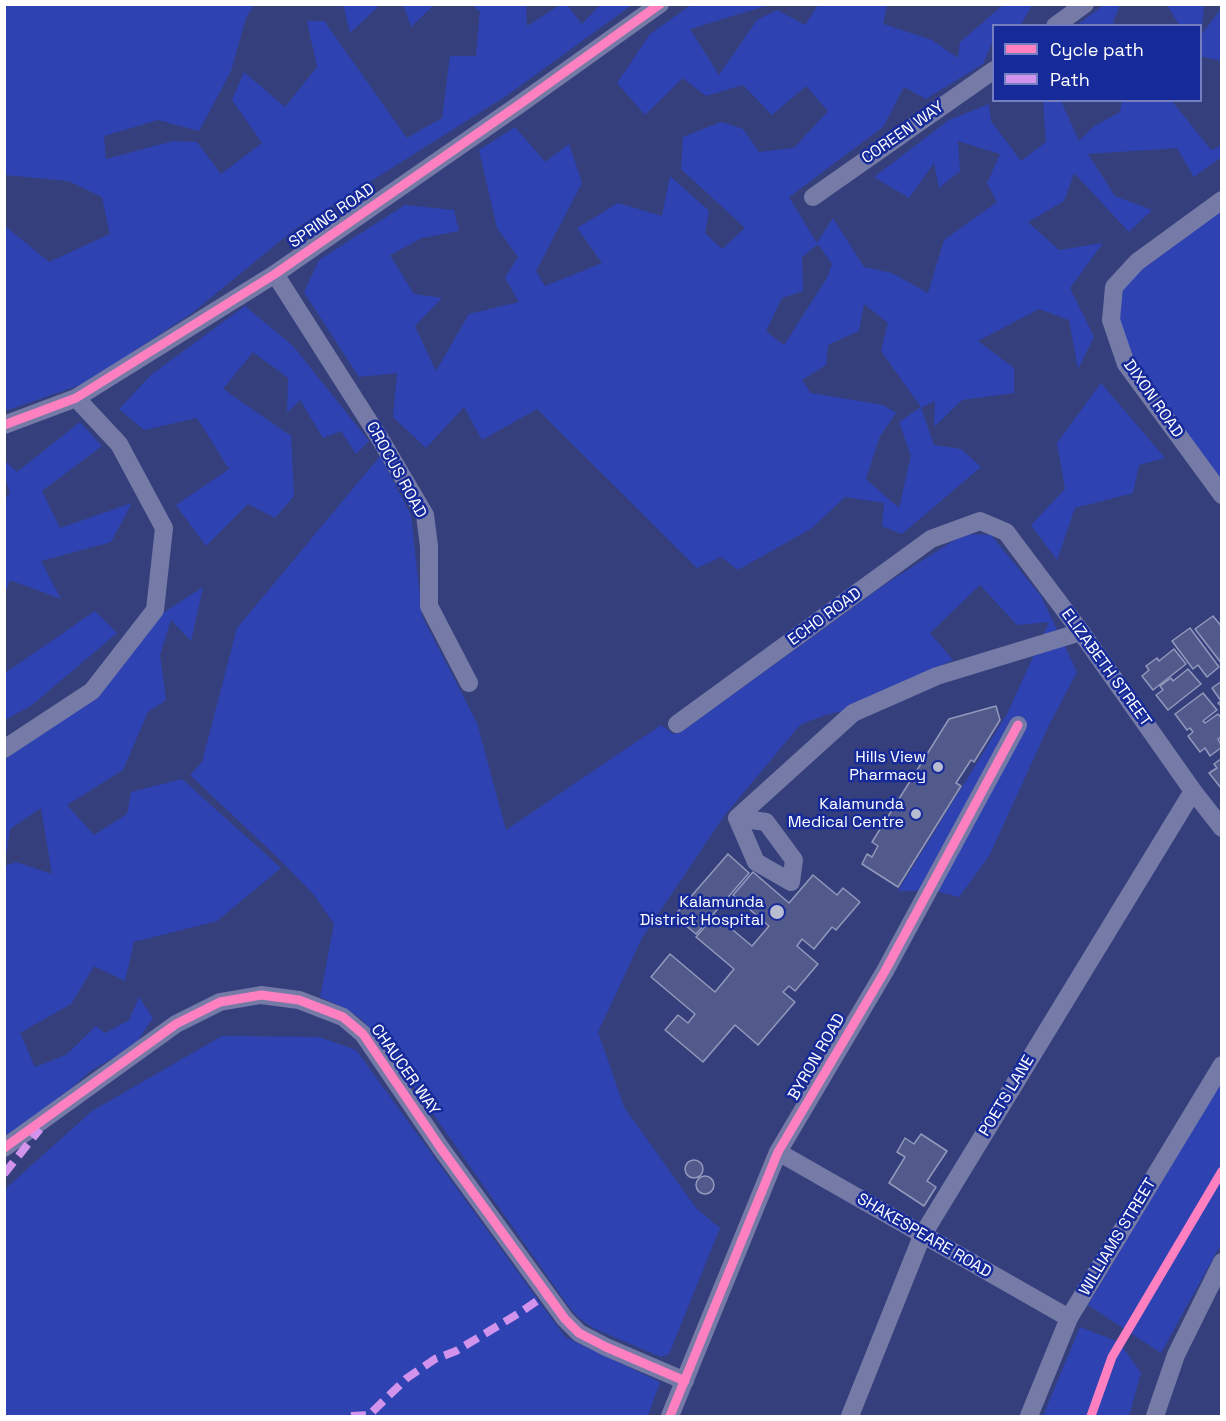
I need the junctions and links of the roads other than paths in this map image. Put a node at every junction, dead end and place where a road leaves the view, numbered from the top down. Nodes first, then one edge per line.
1 (660, 4) edge
2 (1085, 4) edge
3 (1059, 24) edge
4 (992, 70) edge
5 (813, 197) dead end
6 (1221, 200) edge
7 (275, 274) junction
8 (76, 398) junction
9 (4, 425) edge
10 (1221, 495) edge
11 (980, 521) joint
12 (1081, 632) junction
13 (469, 683) dead end
14 (677, 724) dead end
15 (1018, 725) dead end
16 (4, 749) edge
17 (1193, 791) junction
18 (736, 818) dead end
19 (1221, 828) edge
20 (1221, 1065) edge
21 (4, 1148) edge
22 (778, 1152) junction
23 (922, 1236) junction
24 (1221, 1262) edge
25 (1069, 1318) junction
26 (685, 1381) junction
27 (670, 1416) edge
28 (850, 1416) edge
29 (1029, 1416) edge
30 (1155, 1416) edge

1 - 7 street, SPRING ROAD
2 - 3 street
4 - 5 street, COREEN WAY
6 - 10 street, DIXON ROAD
7 - 8 street, SPRING ROAD
7 - 13 street, CROCUS ROAD
8 - 9 street, SPRING ROAD
8 - 16 street
11 - 12 street, ELIZABETH STREET
11 - 14 street, ECHO ROAD
12 - 17 street, ELIZABETH STREET
12 - 18 street
15 - 22 street, BYRON ROAD
17 - 19 street, ELIZABETH STREET
17 - 23 street, POETS LANE
20 - 25 street, WILLIAMS STREET
21 - 26 street, CHAUCER WAY
22 - 23 street, SHAKESPEARE ROAD
22 - 26 street, BYRON ROAD
23 - 25 street, SHAKESPEARE ROAD
23 - 28 street, POETS LANE
24 - 30 street
25 - 29 street, WILLIAMS STREET
26 - 27 street, BYRON ROAD

